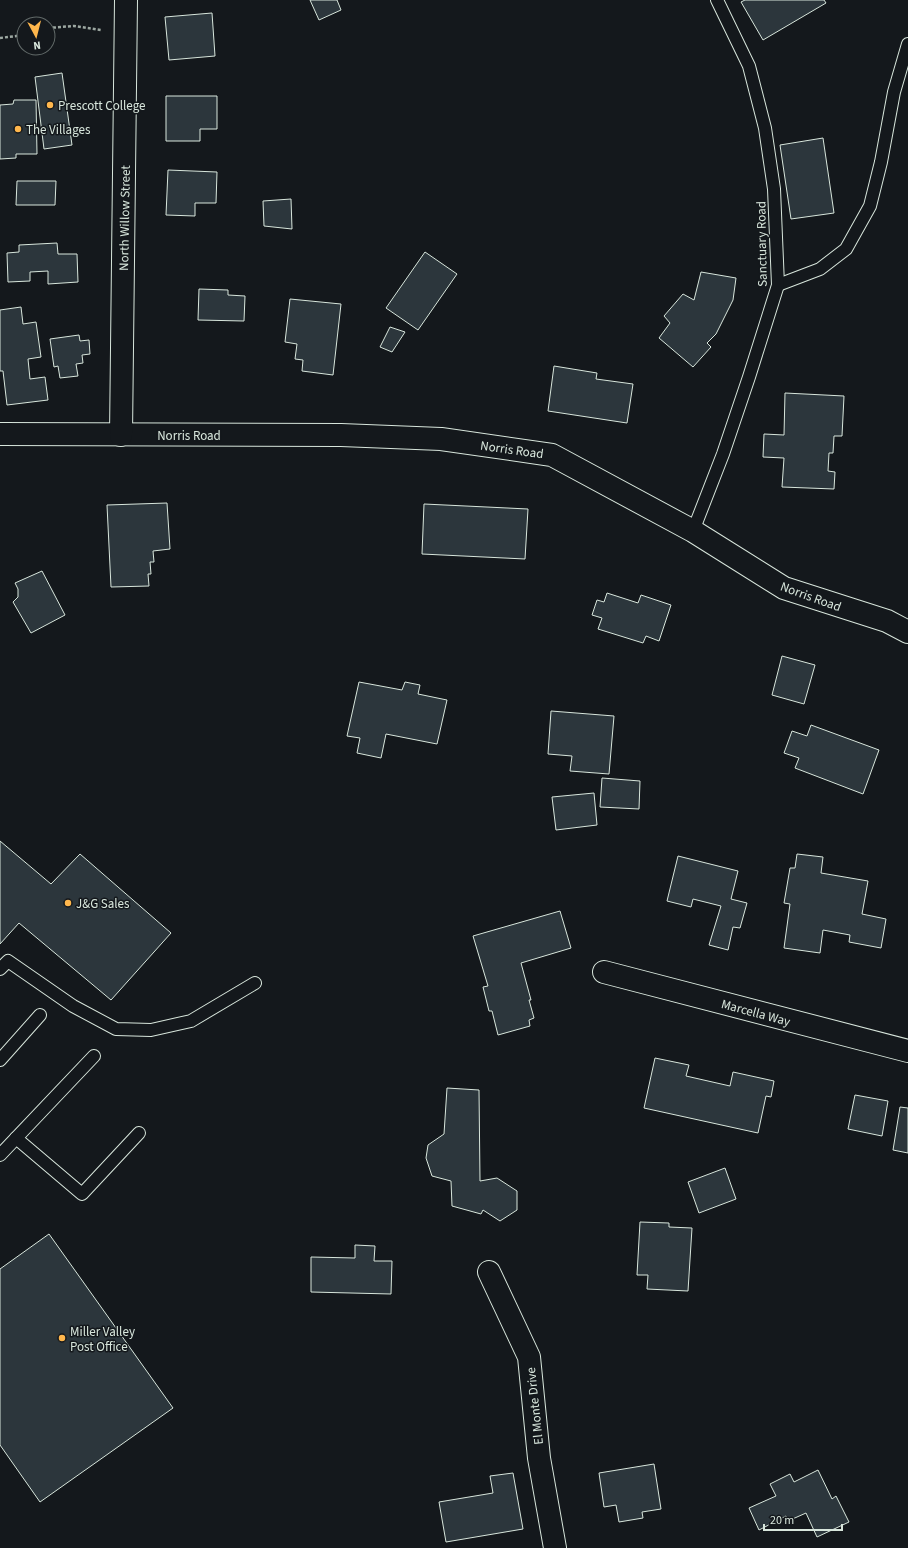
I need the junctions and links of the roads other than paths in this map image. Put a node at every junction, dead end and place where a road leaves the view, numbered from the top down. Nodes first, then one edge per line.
1 (126, 0) edge
2 (718, 0) edge
3 (908, 44) edge
4 (778, 285) junction
5 (0, 434) edge
6 (121, 435) junction
7 (693, 531) junction
8 (908, 632) edge
9 (0, 969) edge
10 (604, 972) dead end
11 (255, 983) dead end
12 (40, 1015) dead end
13 (908, 1051) edge
14 (94, 1056) dead end
15 (0, 1060) edge
16 (139, 1133) dead end
17 (16, 1138) junction
18 (0, 1155) edge
19 (489, 1272) dead end
20 (555, 1548) edge

1 - 6 street, North Willow Street
2 - 4 lane, Sanctuary Road
3 - 4 lane
4 - 7 lane, Sanctuary Road
5 - 6 street, Norris Road
6 - 7 street, Norris Road
7 - 8 street, Norris Road
9 - 11 lane
10 - 13 street, Marcella Way
12 - 15 lane
14 - 17 lane
16 - 17 lane
17 - 18 lane
19 - 20 street, El Monte Drive

